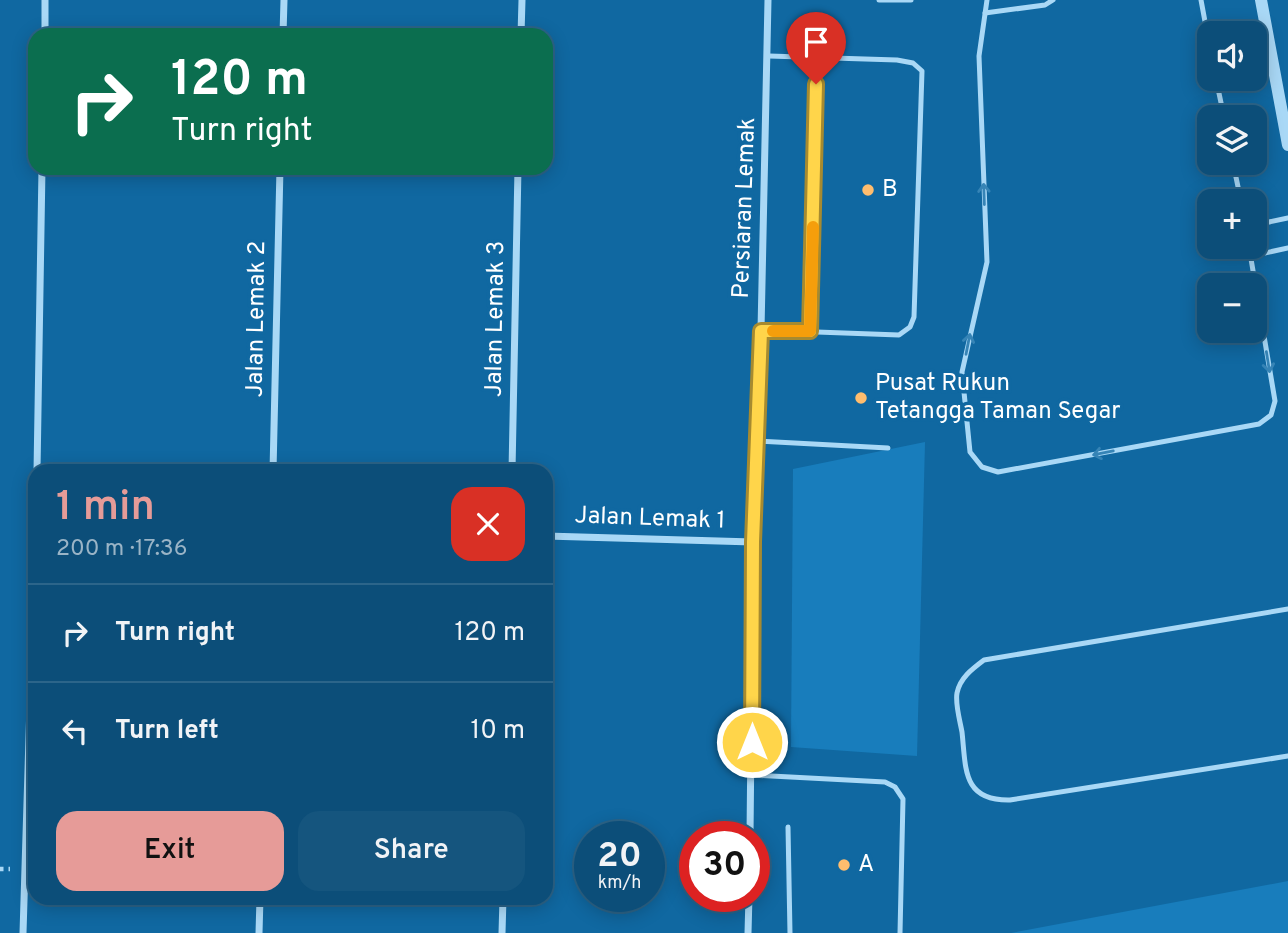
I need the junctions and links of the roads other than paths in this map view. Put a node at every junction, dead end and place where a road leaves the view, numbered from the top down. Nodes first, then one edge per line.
1 (45, 0) edge
2 (284, 0) edge
3 (522, 0) edge
4 (768, 0) edge
5 (879, 0) edge
6 (911, 0) edge
7 (986, 0) edge
8 (1052, 0) edge
9 (1201, 0) edge
10 (1261, 0) edge
11 (985, 13) junction
12 (1205, 21) edge
13 (44, 28) edge
14 (283, 28) edge
15 (521, 28) edge
16 (769, 56) junction
17 (816, 57) junction
18 (1288, 145) edge
19 (42, 175) edge
20 (280, 175) edge
21 (519, 175) edge
22 (1288, 218) edge
23 (1267, 222) edge
24 (1288, 248) edge
25 (1267, 253) edge
26 (1251, 259) edge
27 (761, 331) junction
28 (810, 331) junction
29 (756, 441) junction
30 (888, 448) dead end
31 (37, 464) edge
32 (273, 464) edge
33 (512, 464) edge
34 (553, 536) edge
35 (753, 542) junction
36 (1288, 609) edge
37 (1288, 756) edge
38 (28, 770) edge
39 (751, 775) junction
40 (750, 821) edge
41 (788, 827) dead end
42 (260, 905) edge
43 (503, 905) edge
44 (749, 912) edge
45 (23, 933) edge
46 (259, 933) edge
47 (502, 933) edge
48 (748, 933) edge
49 (790, 933) edge
50 (900, 933) edge

1 - 13 street
2 - 14 street
3 - 15 street
4 - 16 street, Persiaran Lemak
5 - 6 lane
7 - 11 lane
8 - 11 lane
9 - 12 lane
10 - 18 street
26 -> 11 lane
16 - 17 lane
16 - 27 street, Persiaran Lemak
17 - 28 lane
17 - 28 lane
19 - 31 street
20 - 32 street, Jalan Lemak 2
21 - 33 street, Jalan Lemak 3
22 - 23 lane
24 - 25 lane
27 - 28 lane
27 - 29 street, Persiaran Lemak
29 - 30 lane
29 - 35 street, Persiaran Lemak
34 - 35 street, Jalan Lemak 1
35 - 39 street, Persiaran Lemak
36 - 37 lane
38 - 45 street
39 - 40 street, Persiaran Lemak
39 - 50 lane
41 - 49 lane
42 - 46 street
43 - 47 street
44 - 48 street

